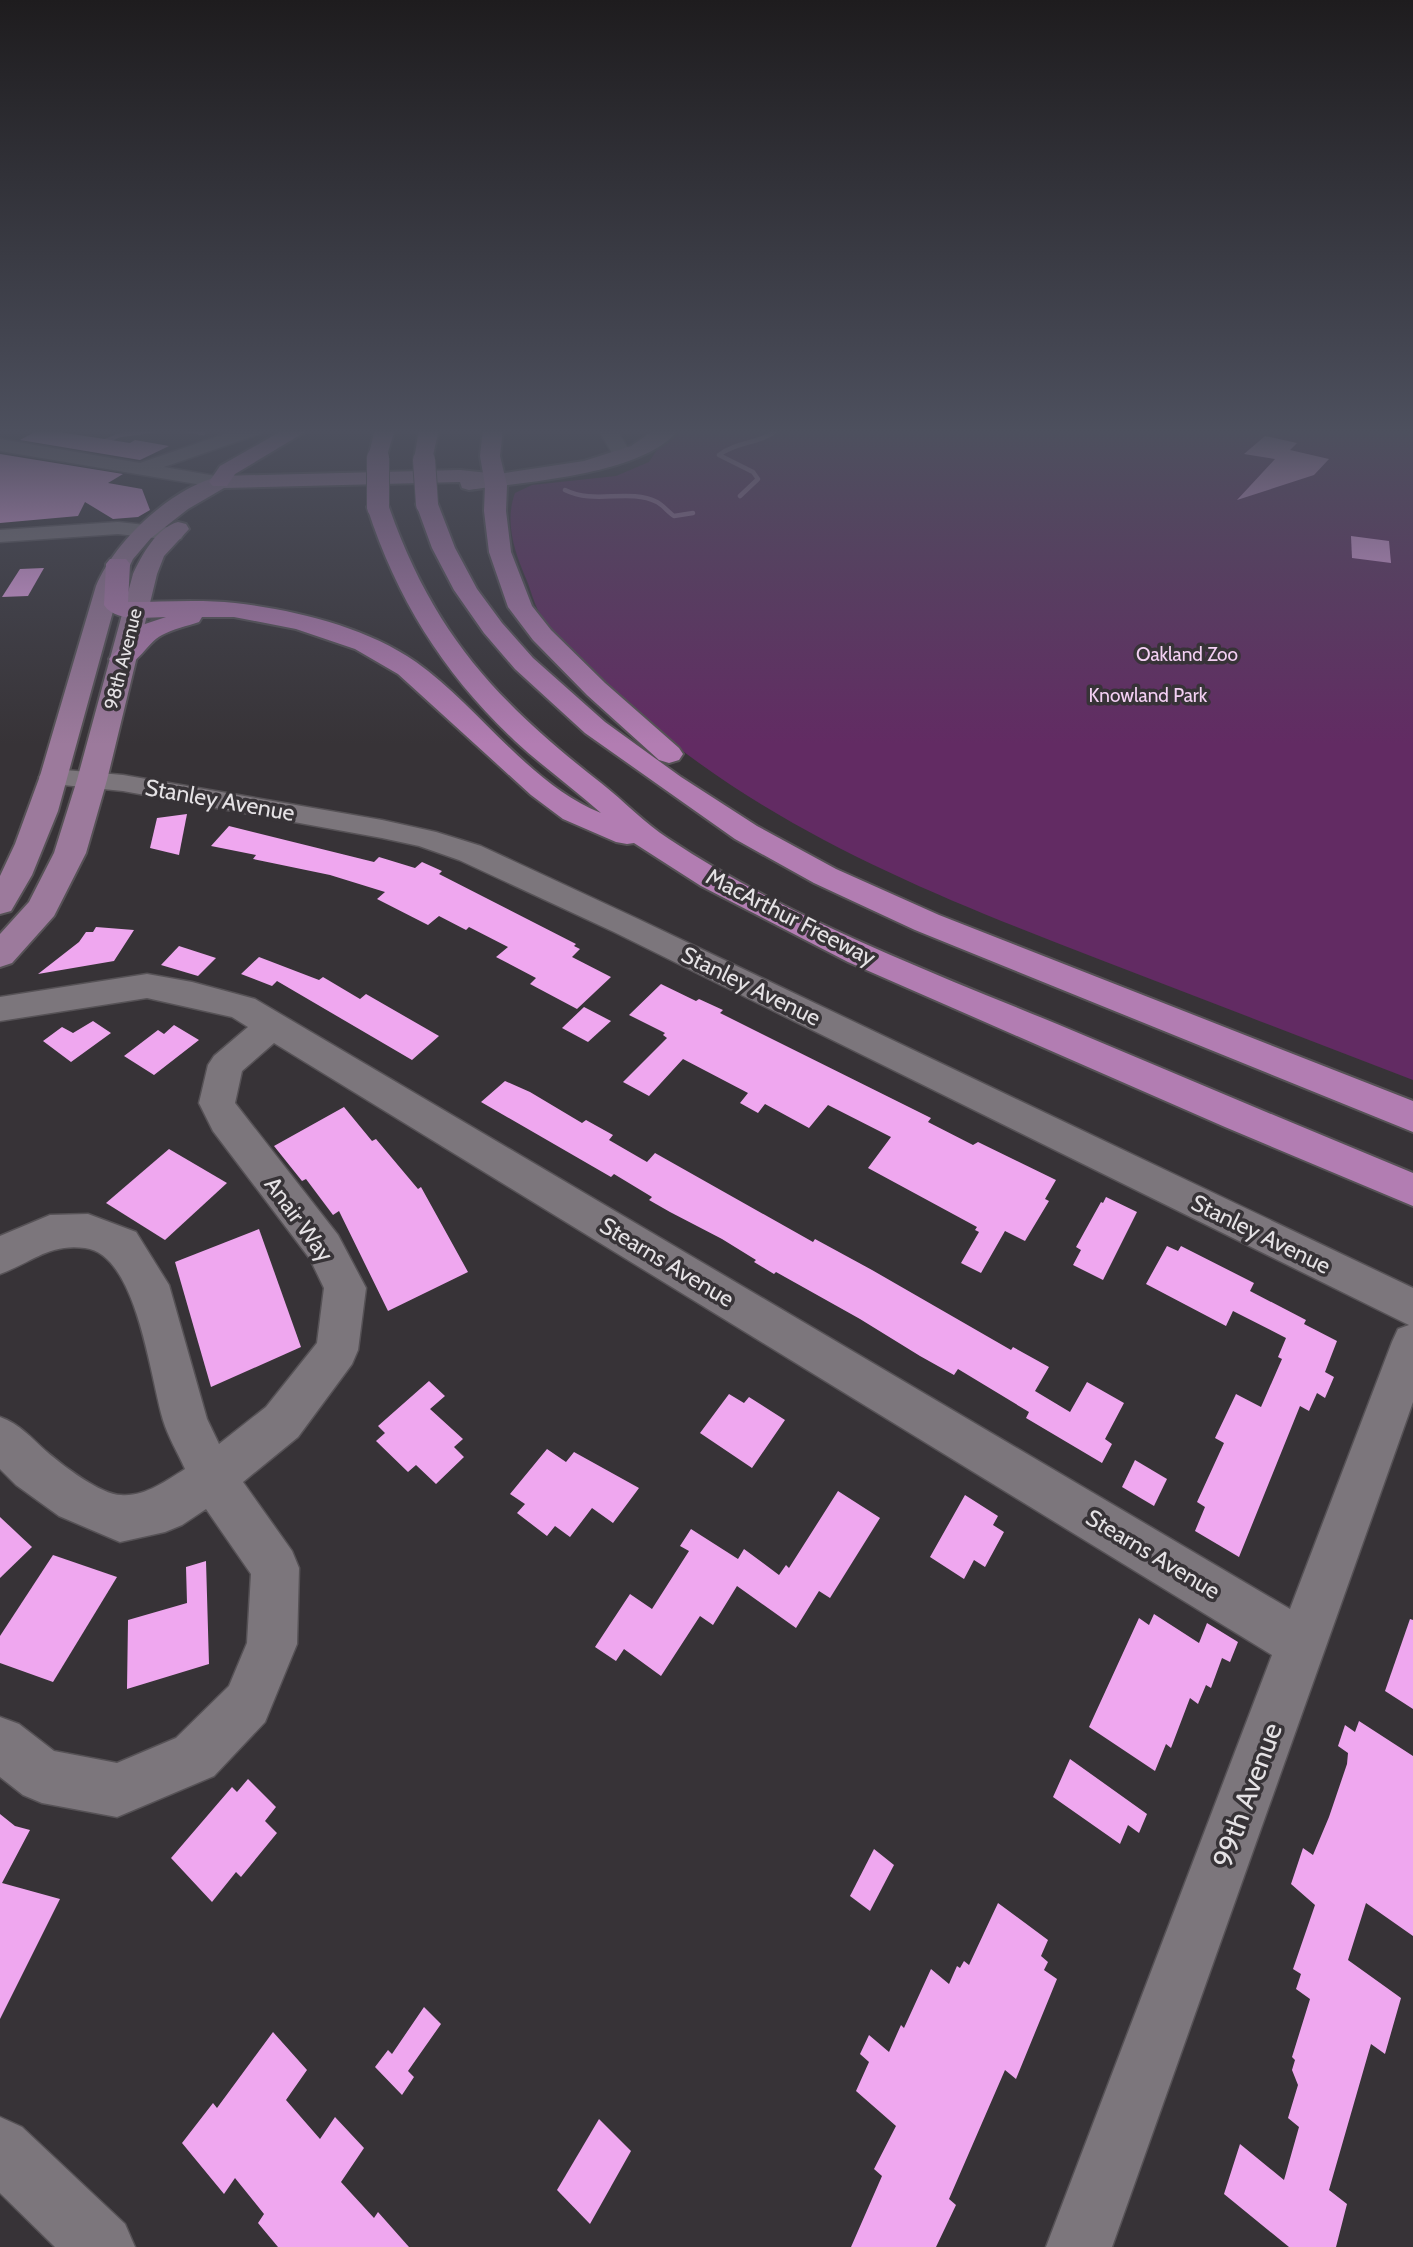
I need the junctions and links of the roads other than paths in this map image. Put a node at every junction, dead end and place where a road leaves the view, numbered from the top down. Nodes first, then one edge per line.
1 (32, 534) edge
2 (143, 534) edge
3 (173, 534) edge
4 (387, 534) edge
5 (437, 534) edge
6 (499, 534) edge
7 (0, 536) edge
8 (118, 564) junction
9 (135, 611) junction
10 (253, 614) junction
11 (122, 659) junction
12 (53, 777) junction
13 (92, 780) junction
14 (662, 849) junction
15 (778, 850) junction
16 (0, 902) edge
17 (0, 955) edge
18 (0, 1009) edge
19 (272, 1025) junction
20 (1413, 1117) edge
21 (1401, 1186) edge
22 (0, 1257) edge
23 (1413, 1308) edge
24 (1413, 1342) edge
25 (0, 1438) edge
26 (212, 1478) junction
27 (1302, 1645) junction
28 (0, 1742) edge
29 (0, 2149) edge
30 (102, 2247) edge
31 (1079, 2247) edge

1 - 7 street
2 - 8 main road, 98th Avenue
3 - 9 main road, 98th Avenue
4 - 14 highway, MacArthur Freeway, bridge
5 - 15 highway, bridge
6 - 15 highway
8 - 9 highway
8 - 12 main road, 98th Avenue
9 - 10 highway
9 - 11 main road, 98th Avenue
10 - 11 highway
10 - 14 highway
11 - 13 main road, 98th Avenue
12 - 13 street, Stanley Avenue
12 - 16 main road, 98th Avenue
13 - 17 main road, 98th Avenue
13 - 23 street, Stanley Avenue
14 - 21 highway, MacArthur Freeway
15 - 20 highway
18 - 19 street, Stearns Avenue
19 - 26 street, Anair Way
19 - 27 street, Stearns Avenue
22 - 26 street
24 - 27 street, 99th Avenue
25 - 26 street, Anair Way
26 - 28 street
27 - 31 street, 99th Avenue
29 - 30 street

